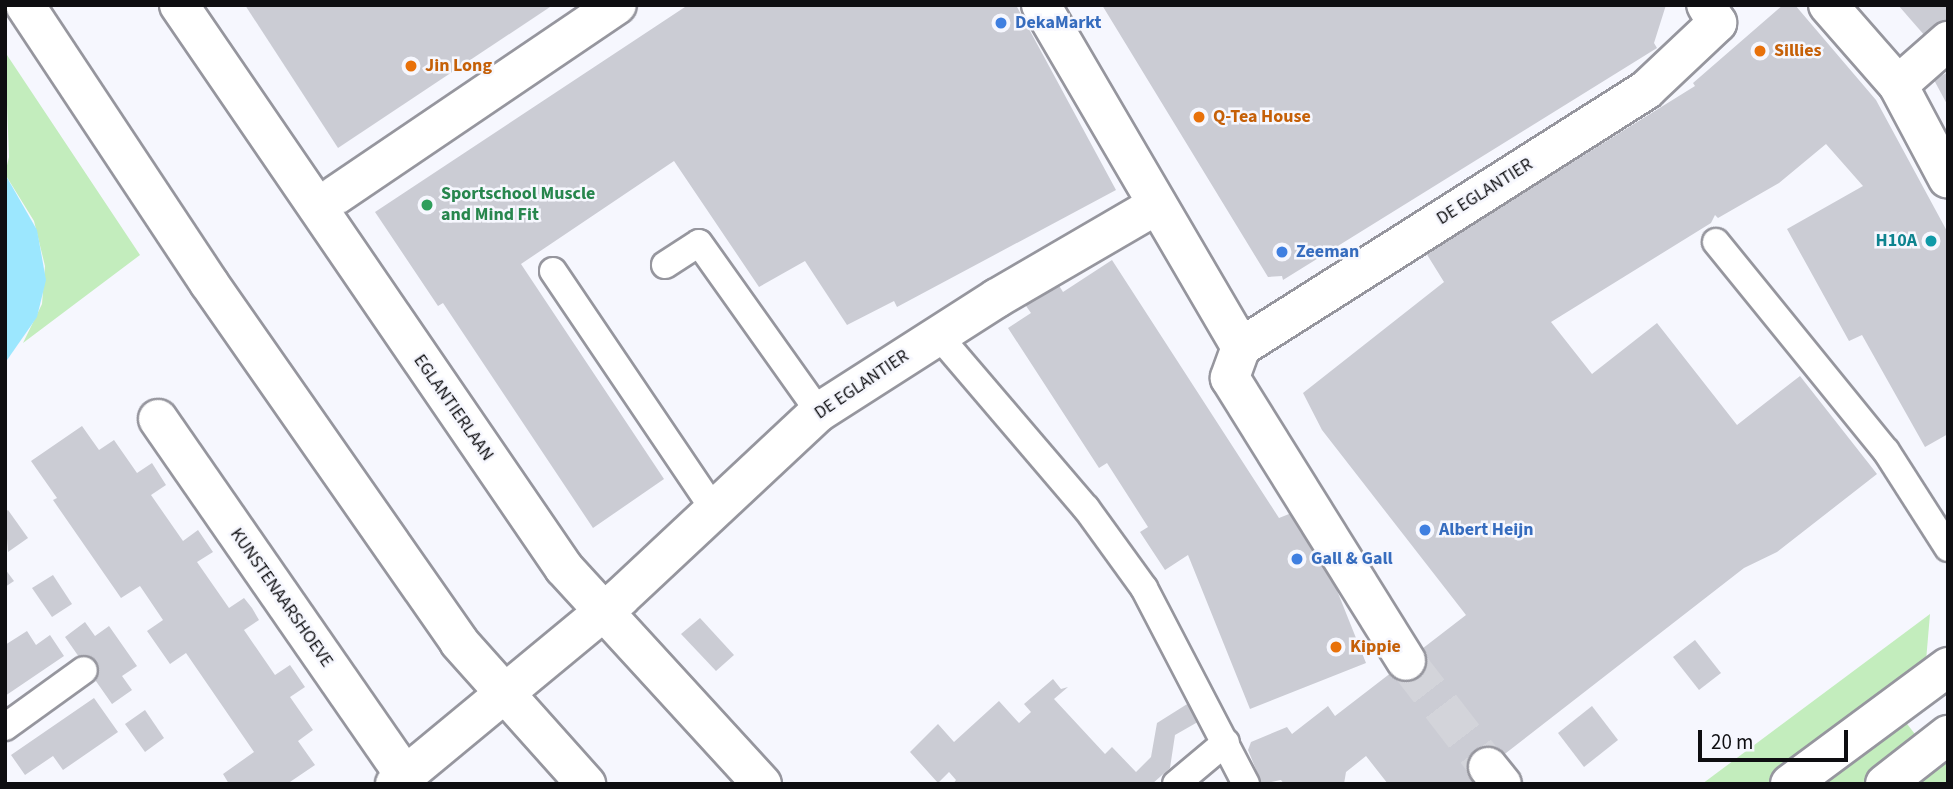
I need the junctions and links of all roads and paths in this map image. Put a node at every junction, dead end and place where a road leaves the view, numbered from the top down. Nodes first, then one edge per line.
1 (25, 5) edge
2 (179, 5) edge
3 (617, 5) edge
4 (1041, 5) edge
5 (1828, 5) edge
6 (1721, 11) edge
7 (1948, 41) edge
8 (1898, 85) junction
9 (1948, 179) edge
10 (336, 195) dead end
11 (1157, 205) junction
12 (1716, 242) dead end
13 (665, 265) dead end
14 (553, 271) dead end
15 (938, 335) junction
16 (1241, 347) junction
17 (819, 412) junction
18 (158, 419) dead end
19 (714, 510) junction
20 (1948, 548) edge
21 (602, 612) junction
22 (1406, 661) tunnel mouth
23 (1948, 667) edge
24 (84, 670) dead end
25 (504, 695) junction
26 (5, 727) edge
27 (1948, 735) edge
28 (1226, 743) junction
29 (400, 780) edge
30 (586, 784) edge
31 (762, 784) edge
32 (1176, 784) edge
33 (1246, 784) edge
34 (1790, 784) edge
35 (1885, 784) edge

1 - 25 street
2 - 21 street, EGLANTIERLAAN
3 - 10 street
4 - 11 street
5 - 8 street
6 - 16 street, DE EGLANTIER
7 - 8 street
8 - 9 street
11 - 15 street, DE EGLANTIER
11 - 16 street
12 - 20 lane
13 - 17 lane
14 - 19 lane
15 - 17 street, DE EGLANTIER
15 - 28 lane
16 - 22 street
17 - 19 street, DE EGLANTIER
18 - 29 street, KUNSTENAARSHOEVE
19 - 21 street, DE EGLANTIER
21 - 25 street, DE EGLANTIER
21 - 31 street, EGLANTIERLAAN
23 - 34 street
24 - 26 lane
25 - 29 street, KUNSTENAARSHOEVE
25 - 30 street
27 - 35 street
28 - 32 lane
28 - 33 lane

